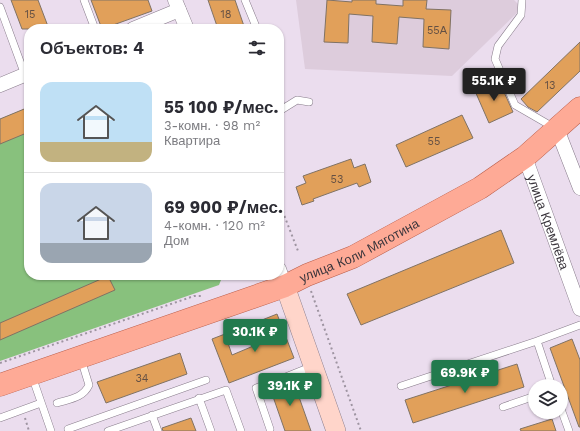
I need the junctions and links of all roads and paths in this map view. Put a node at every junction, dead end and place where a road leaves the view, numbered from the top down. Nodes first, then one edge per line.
1 (84, 0) edge
2 (245, 0) edge
3 (522, 0) edge
4 (177, 5) edge
5 (0, 7) edge
6 (93, 24) edge
7 (142, 24) edge
8 (185, 24) edge
9 (255, 24) edge
10 (24, 67) edge
11 (24, 75) edge
12 (0, 85) edge
13 (309, 102) dead end
14 (284, 108) edge
15 (580, 108) edge
16 (557, 129) junction
17 (525, 157) junction
18 (580, 188) edge
19 (284, 215) edge
20 (298, 250) dead end
21 (284, 278) edge
22 (277, 280) edge
23 (283, 280) edge
24 (309, 288) dead end
25 (202, 296) dead end
26 (580, 309) edge
27 (580, 325) edge
28 (537, 341) junction
29 (80, 357) junction
30 (0, 363) edge
31 (313, 366) junction
32 (31, 374) junction
33 (283, 378) dead end
34 (550, 379) edge
35 (206, 380) dead end
36 (275, 381) dead end
37 (0, 385) edge
38 (401, 386) dead end
39 (199, 398) junction
40 (528, 398) edge
41 (41, 403) junction
42 (57, 403) dead end
43 (503, 407) dead end
44 (152, 415) junction
45 (0, 418) edge
46 (565, 419) edge
47 (270, 428) dead end
48 (51, 431) edge
49 (69, 431) edge
50 (108, 431) edge
51 (158, 431) edge
52 (211, 431) edge
53 (241, 431) edge
54 (336, 431) edge
55 (361, 431) edge
56 (569, 431) edge

1 - 6 lane
2 - 9 lane
3 - 16 lane
4 - 7 street
4 - 8 street
5 - 10 lane
11 - 12 street
13 - 14 lane
15 - 16 main road, улица Коли Мяготина
16 - 17 main road, улица Коли Мяготина
16 - 18 street
17 - 21 main road, улица Коли Мяготина
17 - 26 street, улица Кремлёва
19 - 20 path
22 - 29 main road, улица Коли Мяготина
23 - 31 street
24 - 55 path
25 - 30 path
27 - 28 lane
28 - 34 lane
28 - 38 lane
29 - 32 main road, улица Коли Мяготина
29 - 42 lane
31 - 33 lane
31 - 54 street
32 - 37 main road, улица Коли Мяготина
32 - 41 lane
35 - 49 lane
36 - 47 lane
39 - 44 lane
39 - 52 lane
39 - 53 lane
40 - 43 lane
41 - 45 lane
41 - 48 lane
44 - 50 lane
44 - 51 lane
46 - 56 lane

